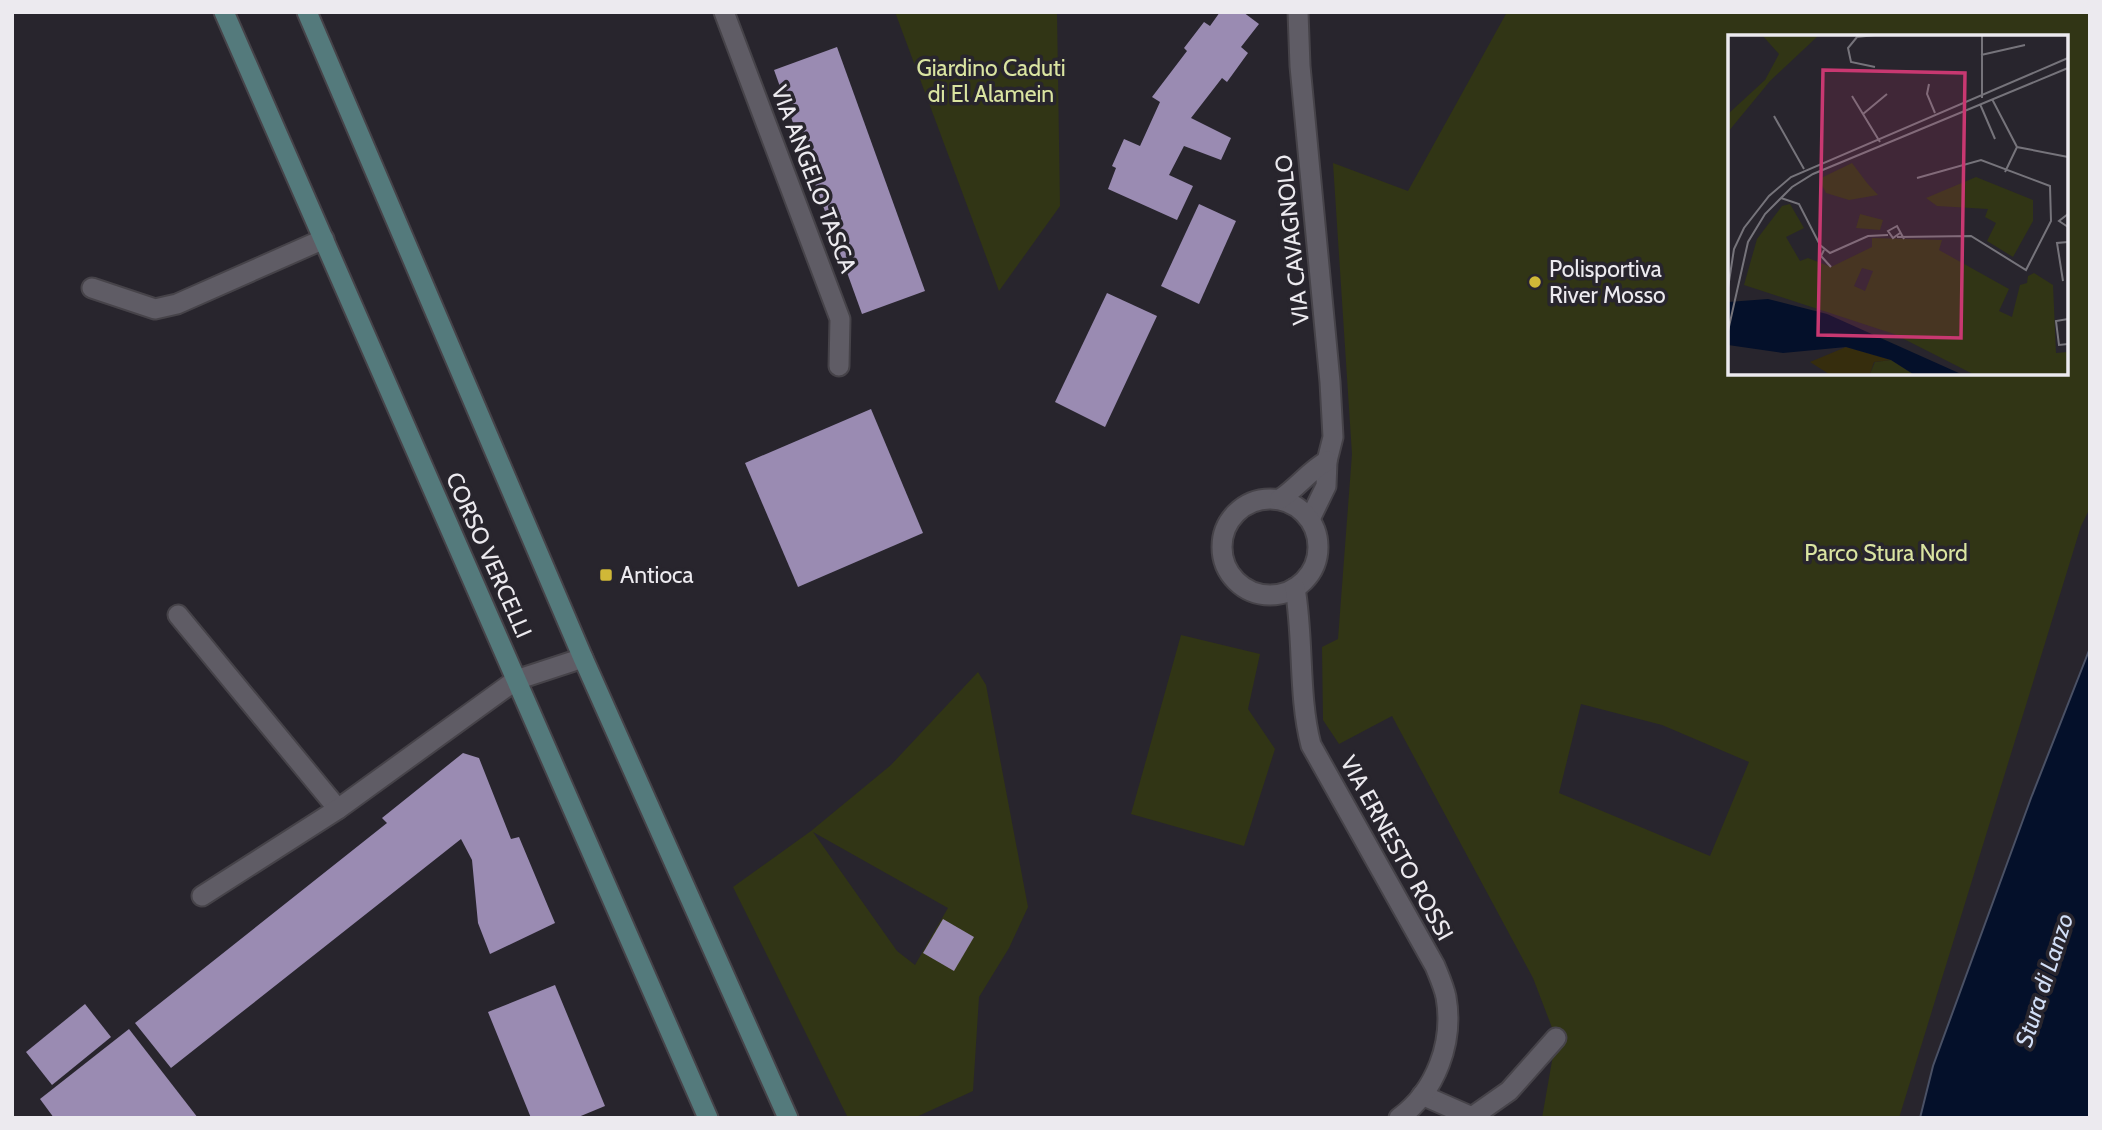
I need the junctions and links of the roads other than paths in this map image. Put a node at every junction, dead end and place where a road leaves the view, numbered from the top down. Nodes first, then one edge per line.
1 (224, 12) edge
2 (307, 12) edge
3 (724, 12) edge
4 (1298, 12) edge
5 (324, 239) junction
6 (92, 288) dead end
7 (839, 366) dead end
8 (1327, 461) junction
9 (1280, 499) junction
10 (1310, 519) junction
11 (1295, 589) junction
12 (178, 615) dead end
13 (583, 658) junction
14 (516, 680) junction
15 (338, 809) junction
16 (202, 896) dead end
17 (1556, 1038) dead end
18 (1422, 1096) junction
19 (708, 1118) edge
20 (788, 1118) edge
21 (1399, 1118) edge

1 - 5 main road, CORSO VERCELLI
2 - 13 main road, CORSO VERCELLI
3 - 7 street, VIA ANGELO TASCA
4 - 8 street, VIA CAVAGNOLO
5 - 6 street
5 - 14 main road, CORSO VERCELLI
8 - 9 street
8 - 10 street, VIA CAVAGNOLO
9 - 10 street
9 - 11 street
10 - 11 street
11 - 18 street, VIA ERNESTO ROSSI
12 - 15 street
13 - 14 street
13 - 20 main road, CORSO VERCELLI
14 - 15 street
14 - 19 main road, CORSO VERCELLI
15 - 16 street
17 - 18 street
18 - 21 street, VIA ERNESTO ROSSI

